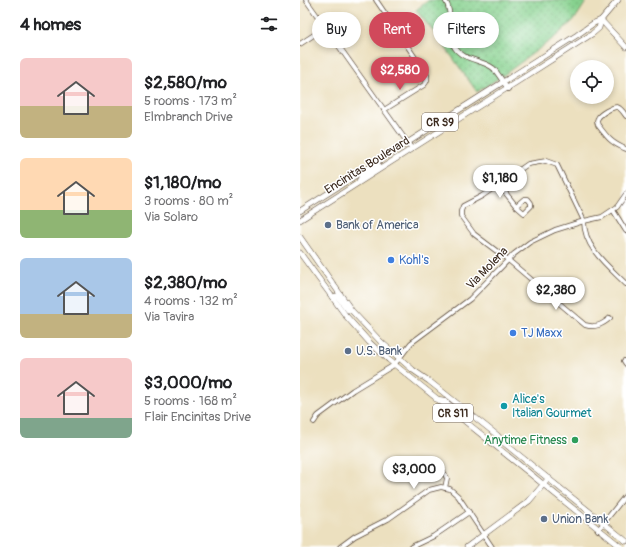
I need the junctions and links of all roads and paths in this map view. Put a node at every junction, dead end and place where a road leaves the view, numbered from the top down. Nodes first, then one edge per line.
1 (306, 0) edge
2 (376, 0) edge
3 (445, 0) edge
4 (618, 0) edge
5 (315, 12) edge
6 (601, 20) junction
7 (312, 36) edge
8 (300, 44) edge
9 (626, 47) edge
10 (341, 48) edge
11 (503, 82) junction
12 (508, 89) junction
13 (384, 110) junction
14 (626, 116) edge
15 (407, 142) junction
16 (412, 149) junction
17 (626, 149) edge
18 (377, 162) junction
19 (502, 182) junction
20 (356, 184) junction
21 (626, 194) edge
22 (516, 206) dead end
23 (613, 210) junction
24 (300, 211) edge
25 (300, 220) edge
26 (584, 221) junction
27 (626, 231) edge
28 (300, 237) edge
29 (300, 253) edge
30 (507, 259) junction
31 (626, 284) edge
32 (332, 297) junction
33 (352, 310) junction
34 (610, 318) dead end
35 (353, 324) junction
36 (386, 346) junction
37 (400, 358) junction
38 (394, 365) junction
39 (436, 399) junction
40 (470, 414) junction
41 (314, 422) dead end
42 (439, 465) dead end
43 (549, 478) junction
44 (543, 485) junction
45 (445, 488) junction
46 (626, 496) edge
47 (469, 512) junction
48 (604, 524) junction
49 (598, 530) junction
50 (484, 535) junction
51 (626, 541) edge
52 (340, 547) edge
53 (411, 547) edge
54 (466, 547) edge
55 (492, 547) edge
56 (621, 547) edge

1 - 5 street
2 - 13 street
3 - 11 street
4 - 6 main road, Encinitas Boulevard / CR S9
6 - 9 main road
6 - 11 main road, Encinitas Boulevard / CR S9
6 - 12 main road, Encinitas Boulevard / CR S9
7 - 8 street
10 - 13 street
11 - 12 street
11 - 15 main road, Encinitas Boulevard / CR S9
12 - 16 main road, Encinitas Boulevard / CR S9
13 - 15 street
14 - 17 street
15 - 16 street
15 - 18 main road, Encinitas Boulevard / CR S9
16 - 20 main road, Encinitas Boulevard / CR S9
18 - 20 main road
18 - 24 main road, Encinitas Boulevard / CR S9
19 - 22 street
19 - 26 street
19 - 30 street
20 - 25 main road, Encinitas Boulevard / CR S9
21 - 23 street, Via Molena
23 - 26 street, Via Molena
23 - 27 street
26 - 30 street, Via Molena
26 - 31 street
28 - 33 main road, CR S11
29 - 32 main road, CR S11
30 - 34 street
30 - 37 street, Via Molena
32 - 33 main road
32 - 35 main road, CR S11
33 - 36 main road, CR S11
35 - 36 main road
35 - 38 main road, CR S11
36 - 37 main road, CR S11
37 - 38 street, Via Molena
37 - 40 main road, CR S11
38 - 39 main road, CR S11
38 - 41 street, Via Molena
39 - 40 main road
39 - 44 main road, CR S11
40 - 43 main road, CR S11
42 - 45 street
43 - 44 main road
43 - 48 main road, CR S11
44 - 49 main road, CR S11
44 - 50 main road
45 - 47 street
45 - 52 street
46 - 48 street
47 - 50 street
47 - 53 street
48 - 49 street
48 - 51 main road, CR S11
49 - 56 main road, CR S11
50 - 54 main road
50 - 55 street

